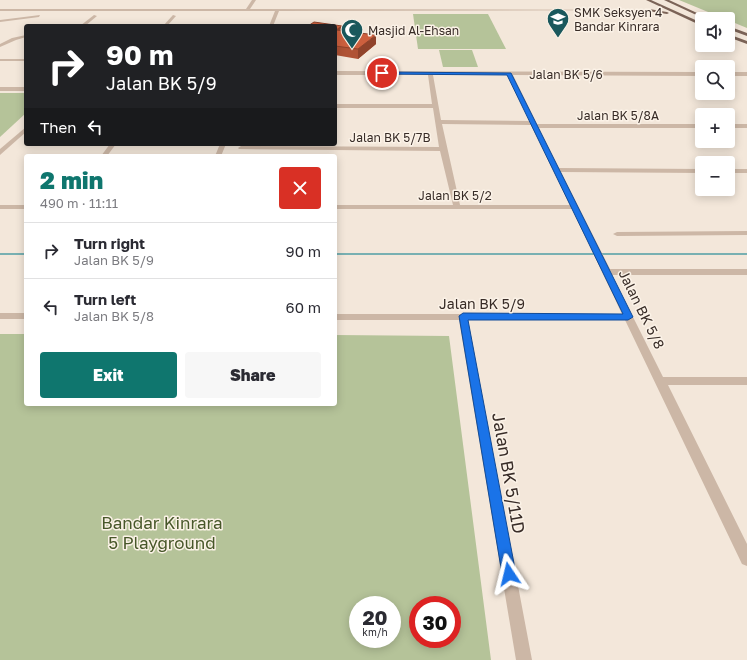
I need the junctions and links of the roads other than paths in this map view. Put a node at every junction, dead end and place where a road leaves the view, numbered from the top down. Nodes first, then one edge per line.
1 (254, 0) edge
2 (649, 0) edge
3 (666, 0) edge
4 (513, 4) dead end
5 (0, 9) edge
6 (516, 9) junction
7 (647, 9) junction
8 (668, 9) junction
9 (686, 9) junction
10 (248, 10) junction
11 (276, 12) junction
12 (695, 13) edge
13 (681, 15) junction
14 (79, 16) dead end
15 (87, 16) dead end
16 (95, 16) junction
17 (103, 16) dead end
18 (135, 16) dead end
19 (174, 16) junction
20 (0, 21) edge
21 (695, 21) edge
22 (85, 24) edge
23 (167, 24) edge
24 (272, 24) edge
25 (735, 31) edge
26 (747, 35) edge
27 (24, 36) edge
28 (735, 38) edge
29 (747, 43) edge
30 (0, 46) edge
31 (0, 60) edge
32 (24, 60) edge
33 (337, 73) edge
34 (430, 73) junction
35 (509, 74) junction
36 (695, 74) edge
37 (735, 74) edge
38 (747, 74) edge
39 (0, 89) edge
40 (24, 89) edge
41 (337, 106) edge
42 (436, 106) junction
43 (439, 122) junction
44 (534, 124) junction
45 (695, 126) edge
46 (735, 126) edge
47 (747, 126) edge
48 (24, 131) edge
49 (241, 148) dead end
50 (443, 149) junction
51 (0, 153) edge
52 (556, 170) junction
53 (695, 170) edge
54 (735, 171) edge
55 (747, 171) edge
56 (0, 207) edge
57 (24, 207) edge
58 (337, 207) edge
59 (457, 207) junction
60 (574, 207) junction
61 (617, 234) dead end
62 (747, 234) edge
63 (606, 272) junction
64 (747, 272) edge
65 (0, 316) edge
66 (24, 316) edge
67 (337, 316) edge
68 (463, 316) junction
69 (628, 317) junction
70 (660, 381) junction
71 (747, 381) edge
72 (747, 558) edge
73 (524, 660) edge

1 - 10 street
2 - 7 main road
2 - 8 main road
3 - 9 main road
4 - 6 street
5 - 10 street
6 - 7 street
6 - 11 street
7 - 8 street
7 - 13 main road
8 - 9 street
8 - 13 main road
9 - 12 main road
10 - 11 street
11 - 19 street
11 - 24 street
13 - 21 main road
14 - 20 street
15 - 16 street
16 - 17 street
16 - 22 street
18 - 19 street
19 - 23 street
25 - 26 main road
27 - 30 street
28 - 29 main road
31 - 32 street
33 - 34 street, Jalan BK 5/6
34 - 35 street, Jalan BK 5/6
34 - 42 street
35 - 36 street, Jalan BK 5/6
35 - 44 street, Jalan BK 5/8
37 - 38 street
39 - 40 street
41 - 42 street
42 - 43 street
43 - 44 street, Jalan BK 5/8A
43 - 50 street
44 - 45 street, Jalan BK 5/8A
44 - 52 street, Jalan BK 5/8
46 - 47 street
48 - 51 street
49 - 50 street, Jalan BK 5/7B
50 - 59 street
52 - 53 street
52 - 60 street, Jalan BK 5/8
54 - 55 street
56 - 57 street
58 - 59 street, Jalan BK 5/2
59 - 60 street, Jalan BK 5/2
60 - 63 street, Jalan BK 5/8
61 - 62 street
63 - 64 street
63 - 69 street, Jalan BK 5/8
65 - 66 street
67 - 68 street, Jalan BK 5/9
68 - 69 street, Jalan BK 5/9
68 - 73 street, Jalan BK 5/11D
69 - 70 street, Jalan BK 5/8
70 - 71 street
70 - 72 street, Jalan BK 5/8

